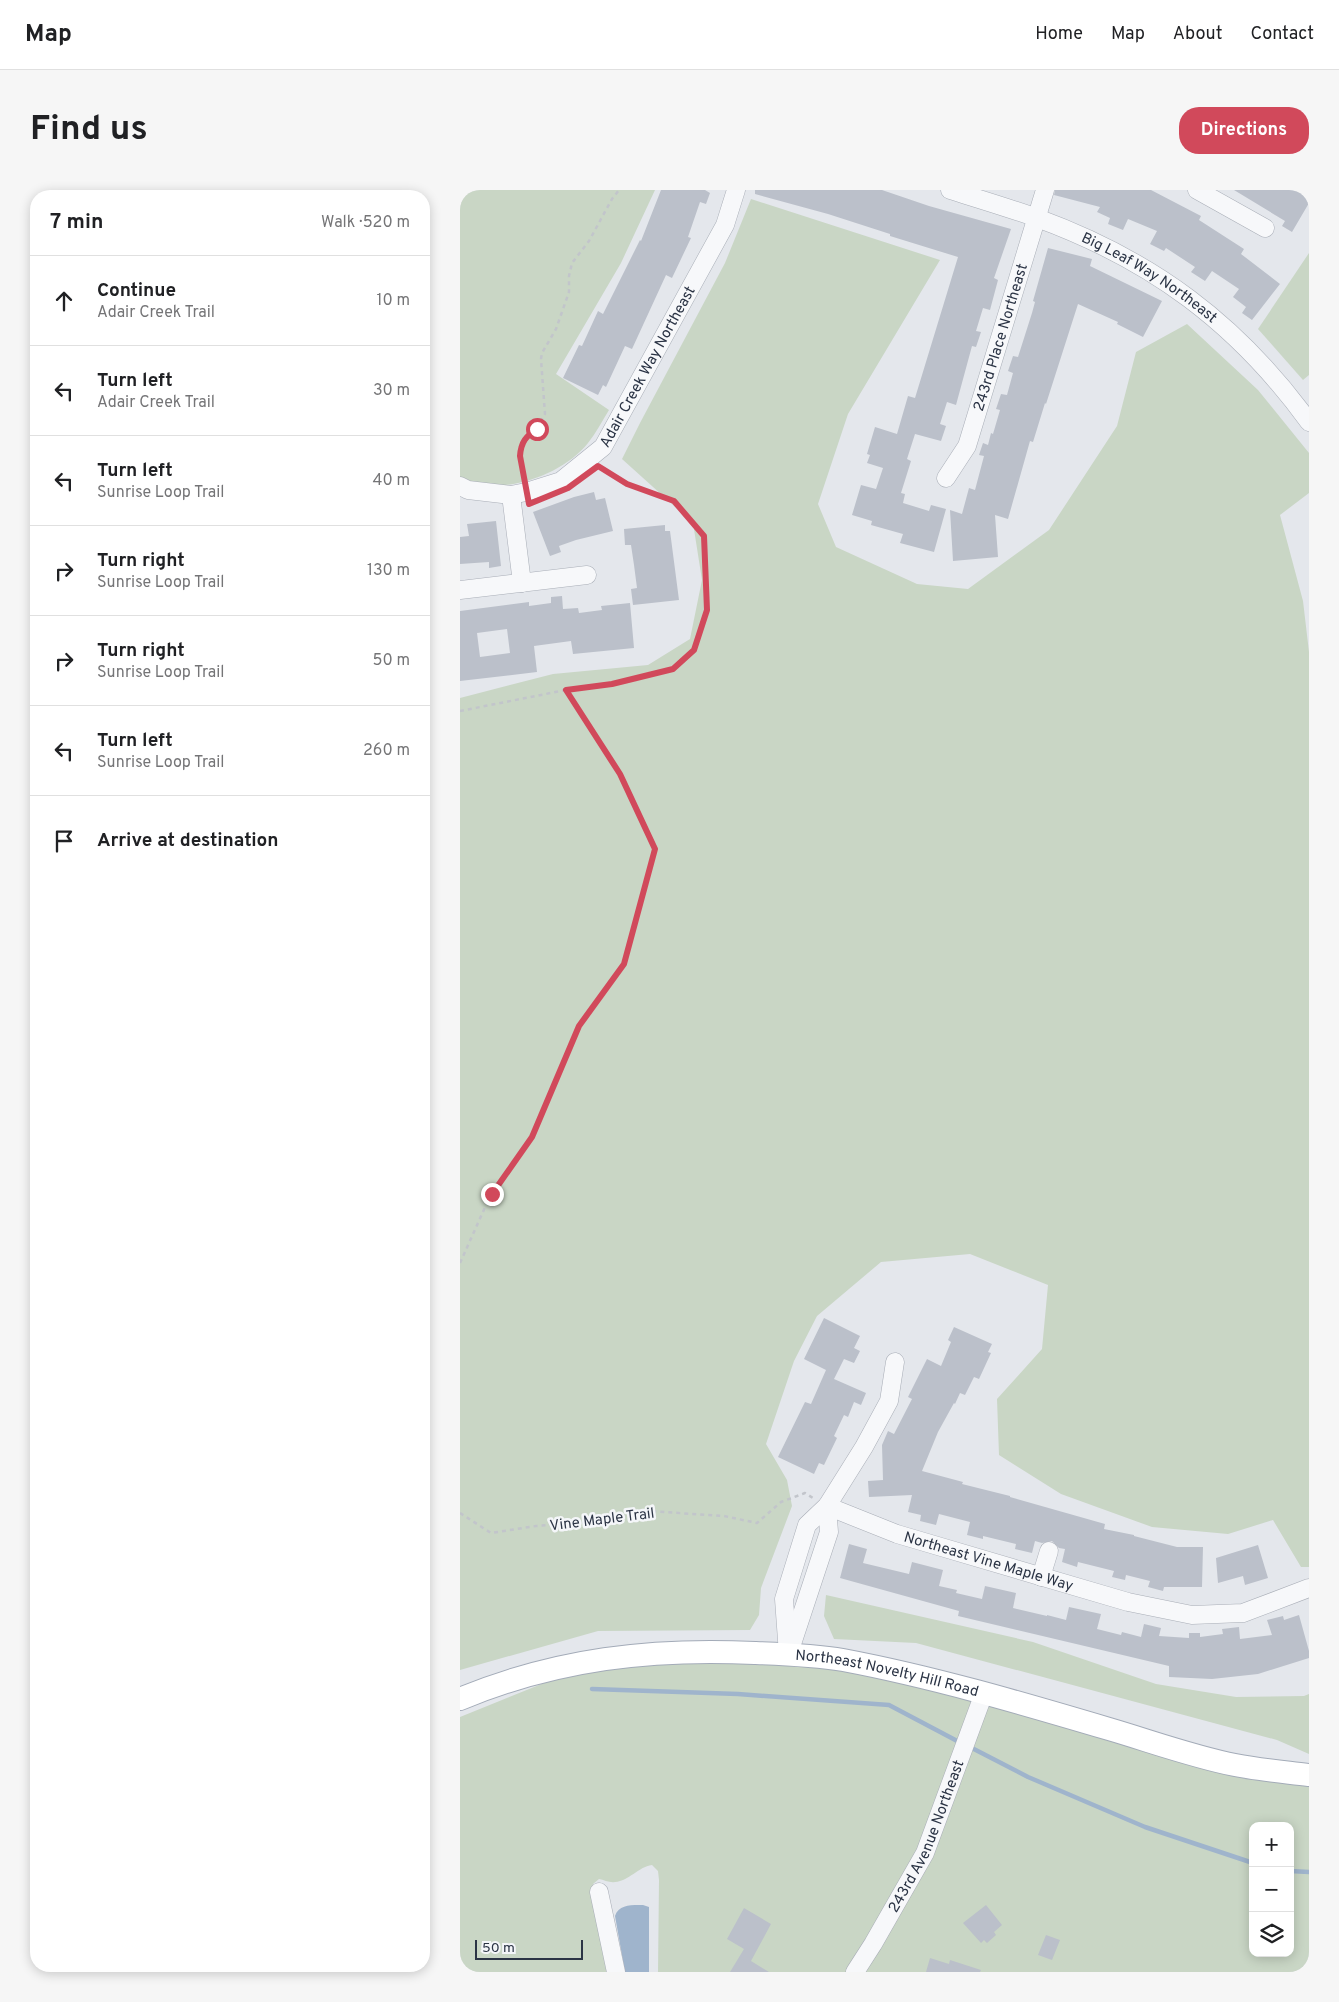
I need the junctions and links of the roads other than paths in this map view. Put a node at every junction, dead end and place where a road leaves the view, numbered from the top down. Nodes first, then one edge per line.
1 (736, 190) edge
2 (950, 190) edge
3 (1045, 190) edge
4 (1197, 190) edge
5 (1037, 218) junction
6 (1265, 228) dead end
7 (1309, 422) edge
8 (946, 478) dead end
9 (460, 486) edge
10 (518, 494) junction
11 (587, 575) dead end
12 (522, 583) junction
13 (460, 590) edge
14 (895, 1362) dead end
15 (827, 1506) junction
16 (1049, 1551) dead end
17 (1041, 1577) junction
18 (1309, 1588) edge
19 (788, 1654) junction
20 (984, 1693) junction
21 (460, 1698) edge
22 (1309, 1775) edge
23 (599, 1892) dead end
24 (616, 1972) edge
25 (855, 1972) edge

1 - 10 street, Adair Creek Way Northeast
2 - 5 street, Big Leaf Way Northeast
3 - 5 street, 243rd Place Northeast
4 - 6 street
5 - 7 street, Big Leaf Way Northeast
5 - 8 street, 243rd Place Northeast
9 - 10 street
10 - 12 street
11 - 12 street
12 - 13 street
14 - 15 street
15 - 17 street, Northeast Vine Maple Way
15 - 19 street
16 - 17 street
17 - 18 street, Northeast Vine Maple Way
19 - 20 main road, Northeast Novelty Hill Road
19 - 21 main road, Northeast Novelty Hill Road
20 - 22 main road, Northeast Novelty Hill Road
20 - 25 street, 243rd Avenue Northeast
23 - 24 street

